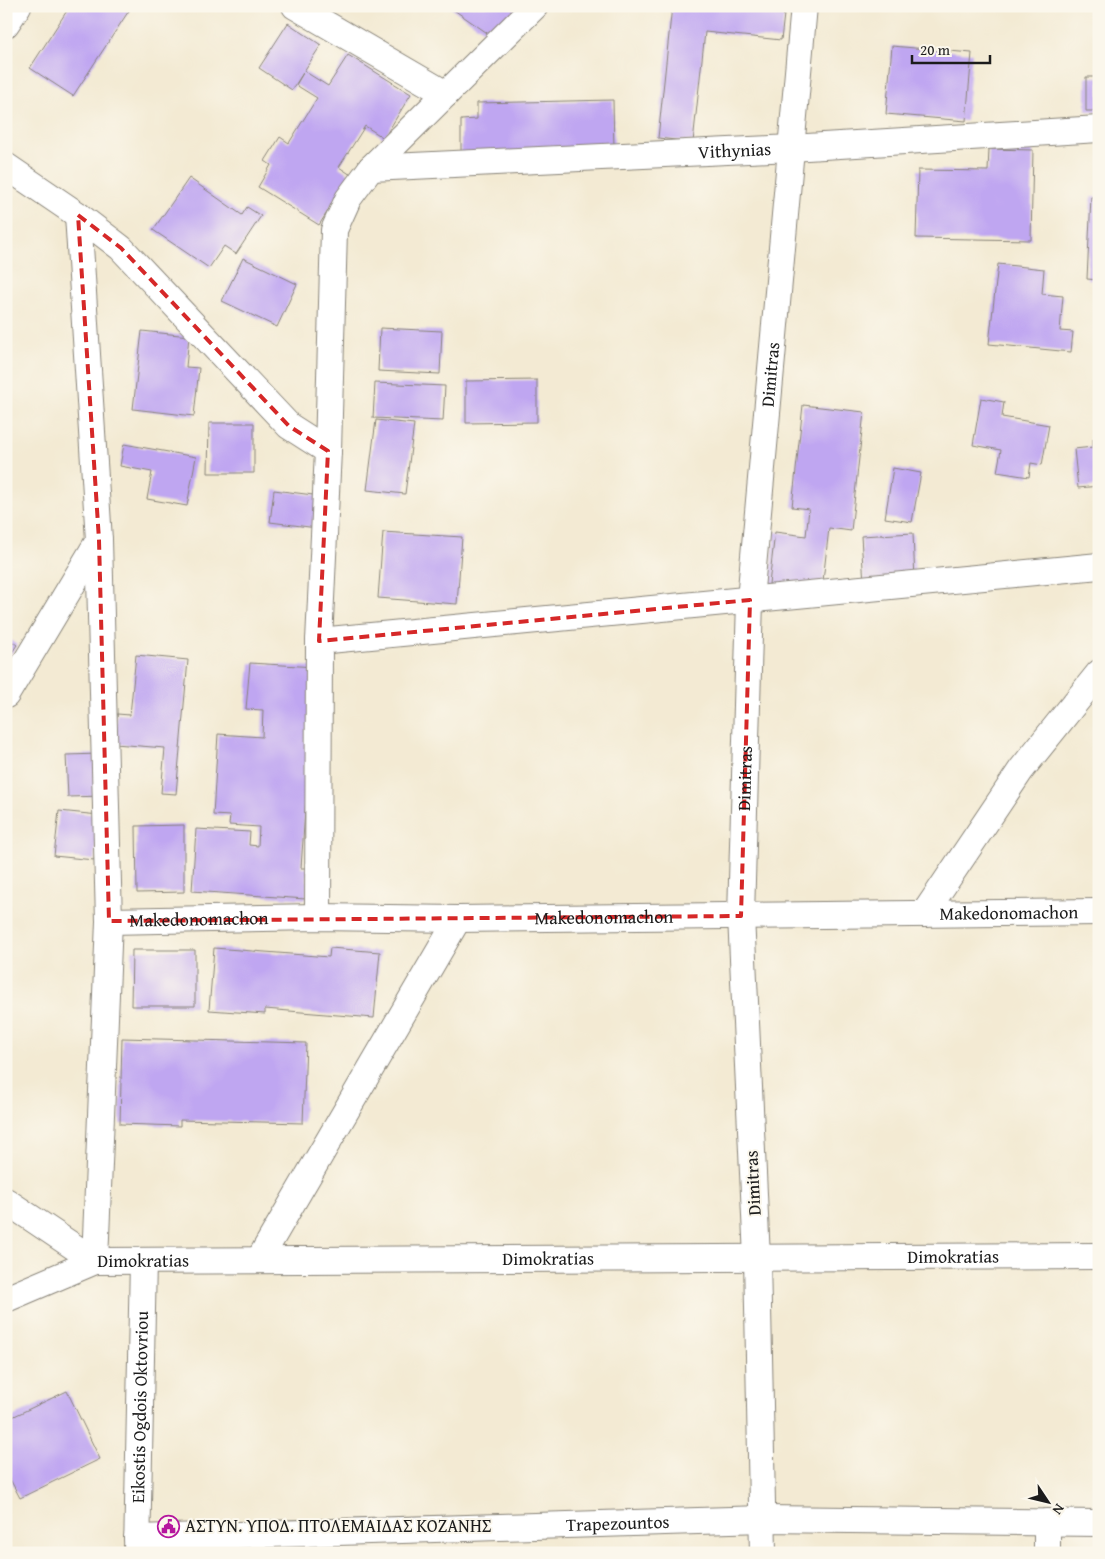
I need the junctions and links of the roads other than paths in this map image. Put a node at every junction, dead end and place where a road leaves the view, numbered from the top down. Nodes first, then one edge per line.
1 (18, 6) edge
2 (295, 6) edge
3 (535, 6) edge
4 (804, 6) edge
5 (6, 24) edge
6 (446, 94) junction
7 (1099, 129) edge
8 (791, 148) junction
9 (6, 166) edge
10 (371, 168) junction
11 (78, 216) junction
12 (328, 451) junction
13 (99, 540) junction
14 (1099, 566) edge
15 (750, 600) junction
16 (319, 641) junction
17 (1099, 673) edge
18 (6, 695) edge
19 (1099, 912) edge
20 (924, 914) junction
21 (742, 916) junction
22 (318, 917) junction
23 (458, 919) junction
24 (108, 921) junction
25 (6, 1201) edge
26 (1099, 1256) edge
27 (757, 1258) junction
28 (260, 1260) junction
29 (95, 1261) junction
30 (143, 1261) junction
31 (6, 1299) edge
32 (763, 1519) junction
33 (1047, 1522) junction
34 (1099, 1522) edge
35 (137, 1546) edge
36 (764, 1553) edge
37 (1047, 1553) edge

1 - 5 street
2 - 6 street
3 - 6 street
4 - 8 street, Dimitras
6 - 10 street
7 - 8 street, Vithynias
8 - 10 street, Vithynias
8 - 15 street, Dimitras
9 - 11 street
10 - 12 street
11 - 12 street
11 - 13 street
12 - 16 street
13 - 18 street
13 - 24 street
14 - 15 street
15 - 16 street
15 - 21 street, Dimitras
16 - 22 street
17 - 20 street
19 - 20 street, Makedonomachon
20 - 21 street, Makedonomachon
21 - 23 street, Makedonomachon
21 - 27 street, Dimitras
22 - 23 street, Makedonomachon
22 - 24 street, Makedonomachon
23 - 28 street
24 - 29 street
25 - 29 street
26 - 27 street, Dimokratias
27 - 28 street, Dimokratias
27 - 32 street, Dimitras
28 - 30 street, Dimokratias
29 - 30 street, Dimokratias
29 - 31 street, Dimokratias
30 - 35 street, Eikostis Ogdois Oktovriou
32 - 33 street, Trapezountos
32 - 35 street, Trapezountos
32 - 36 street, Dimitras
33 - 34 street, Trapezountos
33 - 37 street

